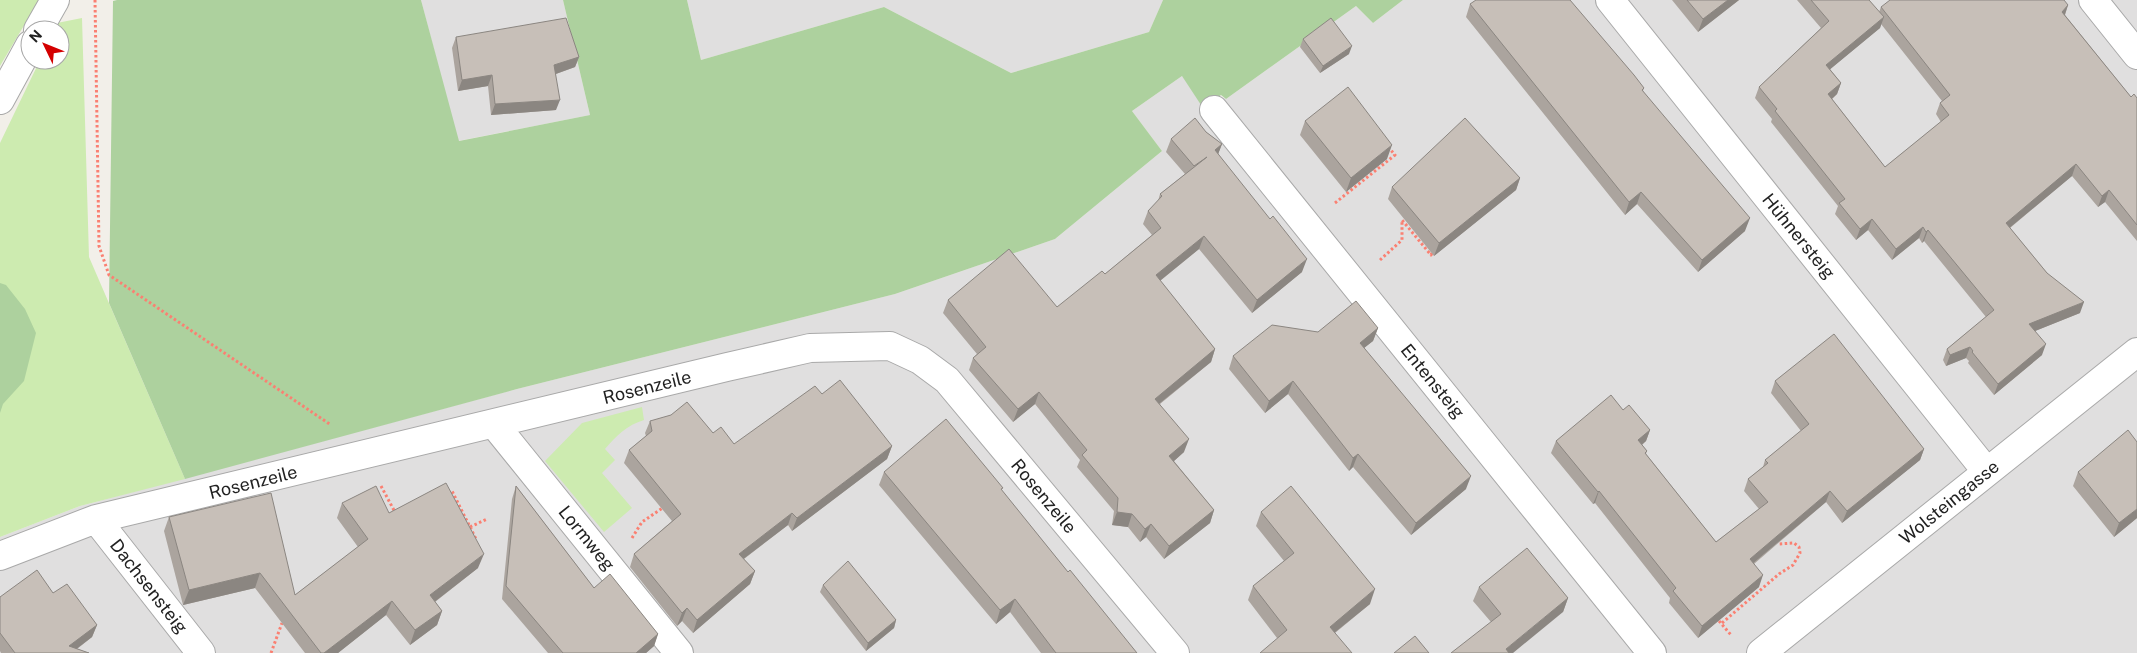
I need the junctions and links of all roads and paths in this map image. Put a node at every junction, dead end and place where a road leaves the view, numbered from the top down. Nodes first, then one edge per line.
1 (54, 0) edge
2 (95, 0) edge
3 (1610, 0) edge
4 (2093, 0) edge
5 (43, 20) edge
6 (2137, 55) edge
7 (20, 63) edge
8 (0, 100) edge
9 (1214, 110) dead end
10 (1388, 147) edge
11 (1309, 227) junction
12 (1432, 253) edge
13 (1354, 283) junction
14 (2137, 352) edge
15 (494, 424) junction
16 (343, 460) junction
17 (1987, 472) junction
18 (444, 495) edge
19 (669, 503) edge
20 (405, 512) edge
21 (397, 516) edge
22 (96, 519) junction
23 (487, 519) dead end
24 (470, 527) junction
25 (477, 542) edge
26 (1778, 544) edge
27 (0, 556) edge
28 (602, 557) junction
29 (282, 623) edge
30 (1722, 623) edge
31 (201, 653) edge
32 (271, 653) edge
33 (679, 653) edge
34 (1175, 653) edge
35 (1652, 653) edge
36 (1762, 653) edge

1 - 5 street
2 - 16 path
3 - 17 street, Hühnersteig
4 - 6 street
7 - 8 street
9 - 11 street, Entensteig
10 - 11 path
11 - 13 street, Entensteig
12 - 13 path
13 - 35 street, Entensteig
14 - 17 street, Wolsteingasse
15 - 16 street, Rosenzeile
15 - 28 street, Lormweg
15 - 34 street, Rosenzeile
16 - 22 street, Rosenzeile
17 - 36 street, Wolsteingasse
18 - 24 path
19 - 28 path
20 - 21 path
22 - 27 street, Rosenzeile
22 - 31 street, Dachsensteig
23 - 24 path
24 - 25 path
26 - 30 path
28 - 33 street, Lormweg
29 - 32 path

